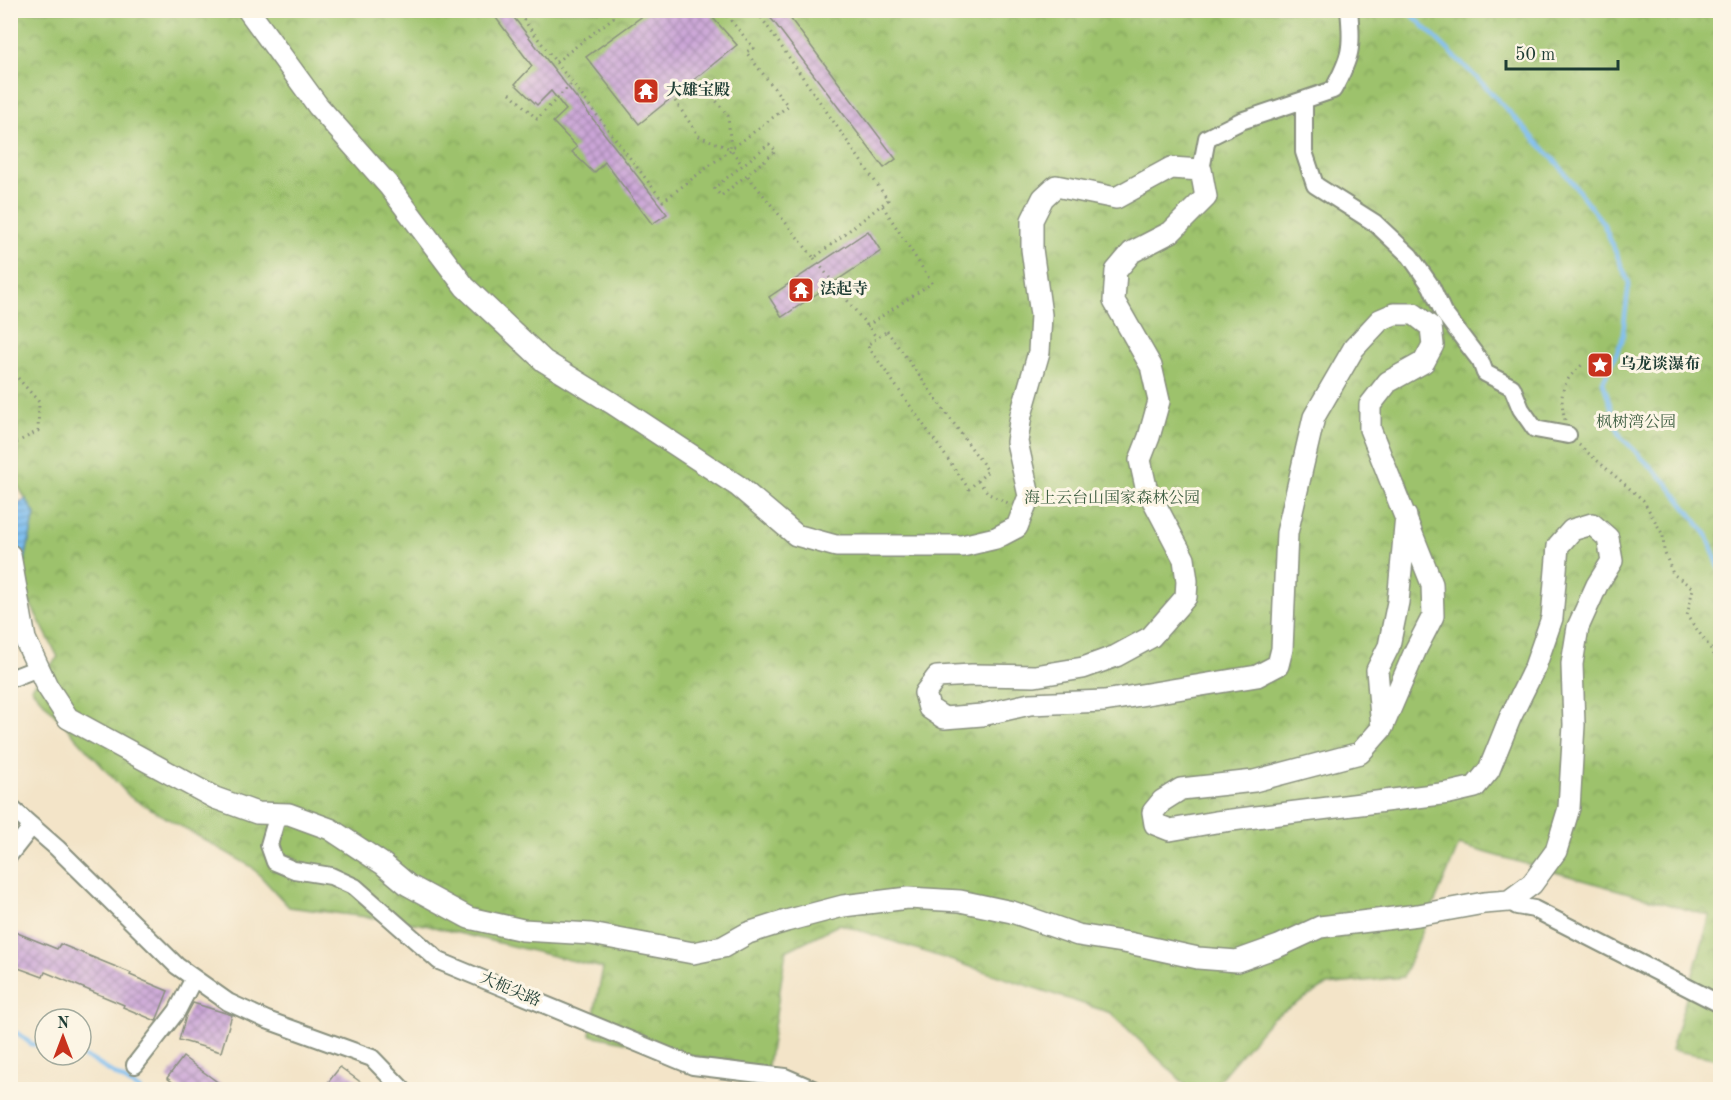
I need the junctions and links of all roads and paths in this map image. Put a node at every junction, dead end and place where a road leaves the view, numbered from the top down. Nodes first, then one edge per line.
1 (248, 10) edge
2 (516, 10) edge
3 (623, 10) edge
4 (722, 10) edge
5 (756, 10) edge
6 (1349, 10) edge
7 (556, 62) junction
8 (702, 82) dead end
9 (572, 83) junction
10 (510, 93) dead end
11 (1304, 100) junction
12 (675, 101) dead end
13 (731, 149) junction
14 (742, 165) junction
15 (1201, 170) junction
16 (748, 176) junction
17 (882, 205) junction
18 (814, 258) junction
19 (867, 326) junction
20 (877, 338) junction
21 (1582, 365) dead end
22 (10, 369) edge
23 (1568, 435) junction
24 (10, 446) edge
25 (978, 481) junction
26 (10, 486) edge
27 (1023, 511) junction
28 (1406, 516) junction
29 (10, 555) edge
30 (14, 592) edge
31 (1720, 665) edge
32 (39, 668) junction
33 (10, 677) edge
34 (1382, 728) junction
35 (10, 807) edge
36 (278, 814) junction
37 (32, 826) junction
38 (10, 854) edge
39 (1509, 901) junction
40 (194, 978) junction
41 (1720, 1004) edge
42 (135, 1065) dead end
43 (403, 1089) edge
44 (815, 1089) edge

1 - 27 street
2 - 7 path
3 - 7 path
4 - 13 path
5 - 17 path
6 - 11 street
7 - 9 path
8 - 13 path
9 - 10 path
9 - 13 path
11 - 15 street
11 - 23 street
12 - 13 path
13 - 14 path
14 - 16 path
14 - 16 path
15 - 27 street
15 - 28 street
16 - 18 path
17 - 18 path
17 - 19 path
18 - 19 path
19 - 20 path
20 - 25 path
20 - 25 path
21 - 23 path
22 - 24 path
23 - 31 path
24 - 26 path
25 - 27 path
28 - 34 street
28 - 34 street
29 - 30 street
30 - 32 street
32 - 33 street
32 - 36 street
34 - 39 street
35 - 37 street
36 - 39 street
36 - 44 street, 大枙尖路
37 - 38 street
37 - 40 street
39 - 41 street
40 - 42 street
40 - 43 street

